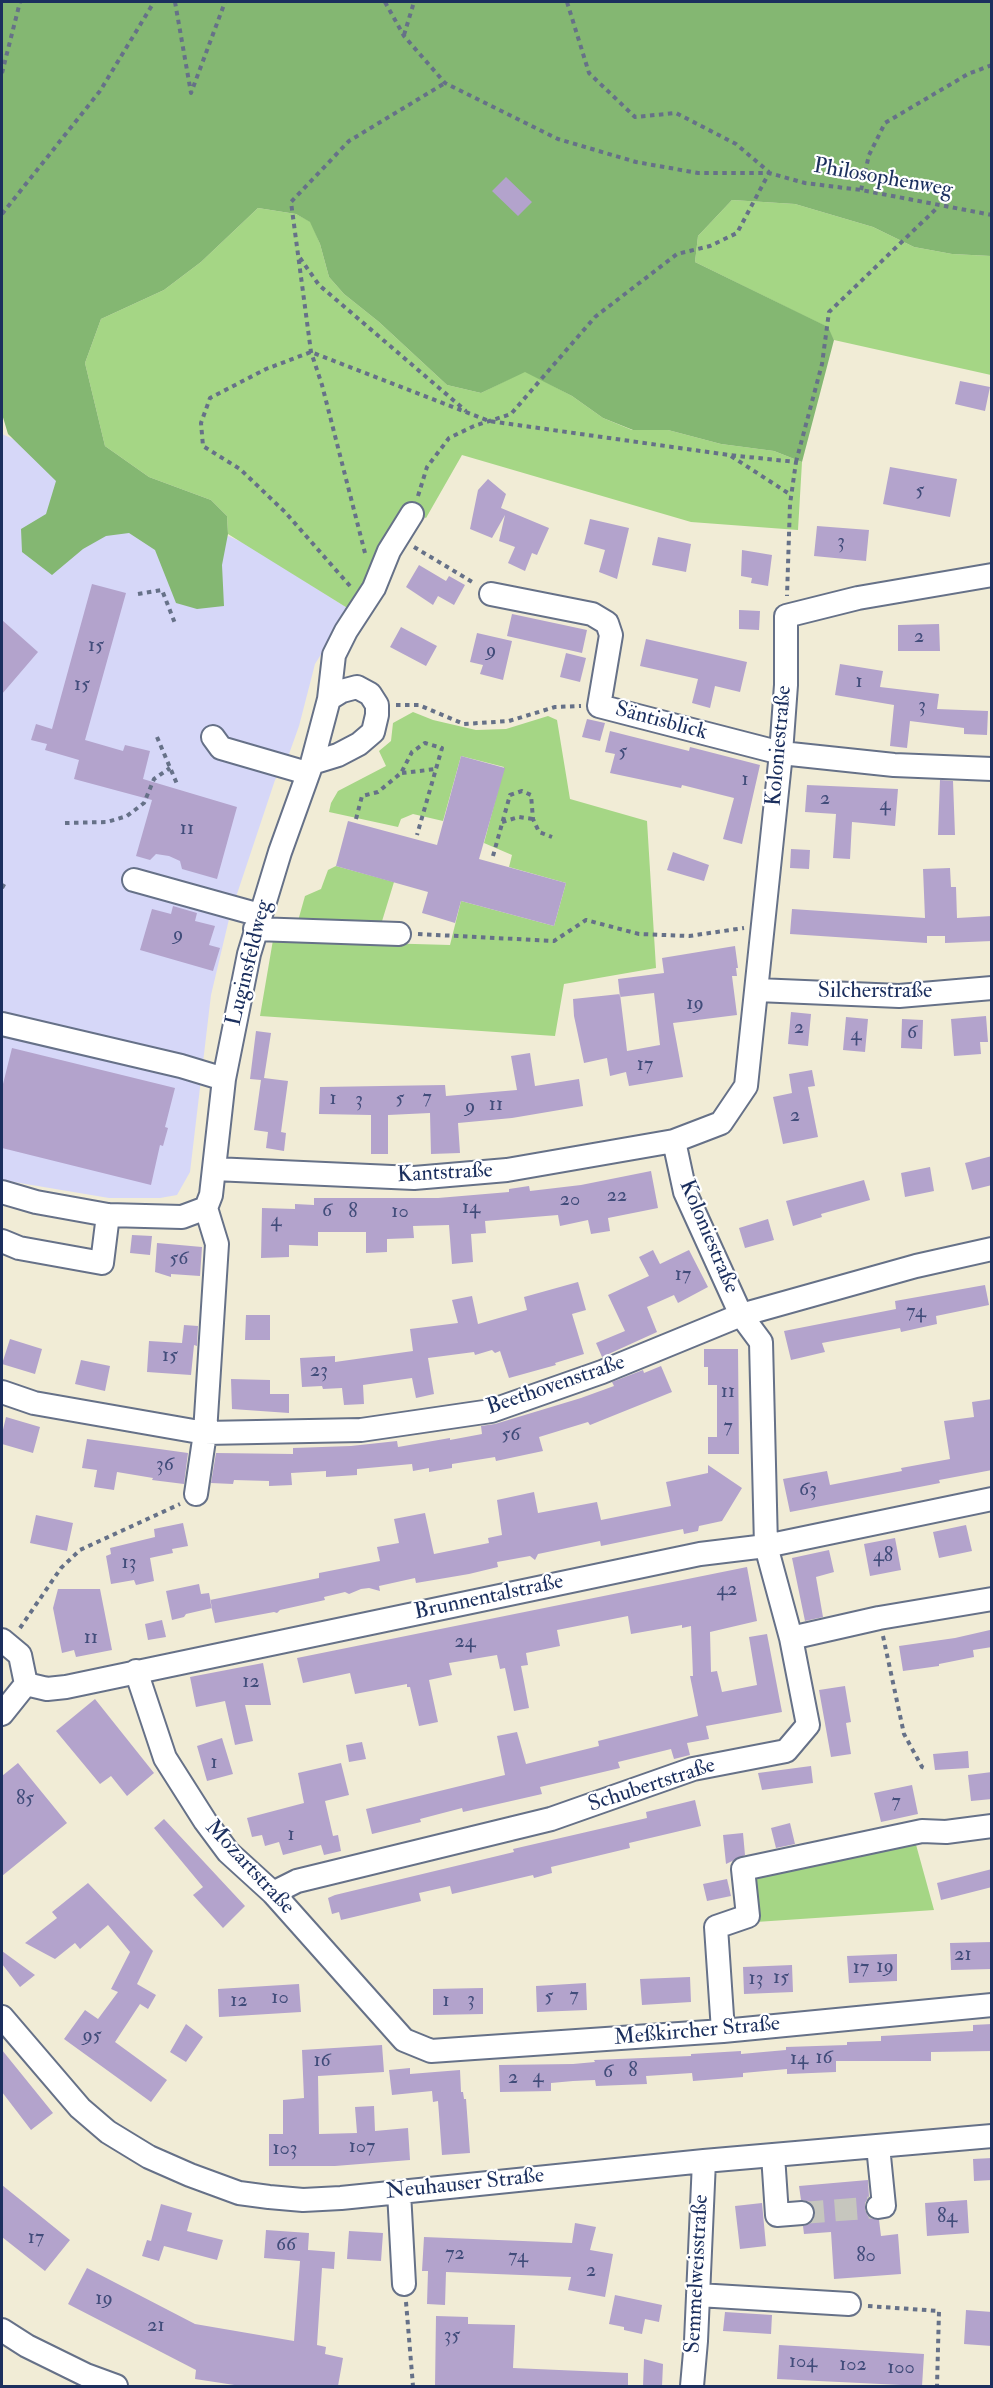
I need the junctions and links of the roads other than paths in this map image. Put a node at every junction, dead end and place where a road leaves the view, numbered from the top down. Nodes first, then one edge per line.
1 (412, 514) road end
2 (992, 575) edge
3 (492, 594) road end
4 (329, 699) junction
5 (213, 737) dead end
6 (781, 753) junction
7 (309, 768) junction
8 (992, 769) edge
9 (134, 880) dead end
10 (258, 922) junction
11 (399, 934) road end
12 (992, 988) edge
13 (757, 990) junction
14 (2, 1024) edge
15 (224, 1079) junction
16 (674, 1141) junction
17 (214, 1169) junction
18 (2, 1192) edge
19 (206, 1208) junction
20 (108, 1215) junction
21 (2, 1241) edge
22 (992, 1248) edge
23 (741, 1315) junction
24 (2, 1392) edge
25 (205, 1433) junction
26 (196, 1494) road end
27 (992, 1499) edge
28 (766, 1546) junction
29 (992, 1599) edge
30 (791, 1638) junction
31 (5, 1642) edge
32 (136, 1671) junction
33 (26, 1684) junction
34 (2, 1714) edge
35 (992, 1826) edge
36 (273, 1893) junction
37 (992, 2005) edge
38 (2, 2017) edge
39 (723, 2031) junction
40 (404, 2040) joint
41 (992, 2136) edge
42 (878, 2146) junction
43 (773, 2155) junction
44 (704, 2161) junction
45 (399, 2192) junction
46 (878, 2207) dead end
47 (802, 2213) tunnel mouth
48 (404, 2284) road end
49 (698, 2295) junction
50 (849, 2304) road end
51 (2, 2330) edge
52 (84, 2381) edge
53 (116, 2386) edge
54 (692, 2386) edge

1 - 4 street, Luginsfeldweg
2 - 6 street, Koloniestraße
3 - 6 street, Säntisblick
4 - 7 street, Luginsfeldweg
4 - 7 street
5 - 7 street
6 - 8 street, Säntisblick
6 - 13 street, Koloniestraße
7 - 10 street, Luginsfeldweg
9 - 10 street
10 - 11 street
10 - 15 street, Luginsfeldweg
12 - 13 street, Silcherstraße
13 - 16 street, Koloniestraße
14 - 15 street
15 - 17 street, Luginsfeldweg
16 - 17 street, Kantstraße
16 - 23 street, Koloniestraße
17 - 19 street, Luginsfeldweg
18 - 20 street
19 - 20 street
19 - 25 street
20 - 21 street
22 - 23 street, Beethovenstraße
23 - 25 street, Beethovenstraße
23 - 28 street, Koloniestraße
24 - 25 street, Beethovenstraße
25 - 26 street
27 - 28 street, Brunnentalstraße
28 - 30 street, Koloniestraße
28 - 32 street, Brunnentalstraße
29 - 30 street
30 - 36 street, Schubertstraße
31 - 33 street
32 - 33 street, Brunnentalstraße
32 - 36 street, Mozartstraße
33 - 34 street
35 - 39 street
36 - 40 street, Mozartstraße
37 - 39 street, Meßkircher Straße
38 - 45 street, Neuhauser Straße
39 - 40 street, Meßkircher Straße
41 - 42 street, Neuhauser Straße
42 - 43 street, Neuhauser Straße
42 - 46 street
43 - 44 street, Neuhauser Straße
43 - 47 street
44 - 45 street, Neuhauser Straße
44 - 49 street, Semmelweisstraße
45 - 48 street
49 - 50 street
49 - 54 street, Semmelweisstraße
51 - 52 street
52 - 53 street

